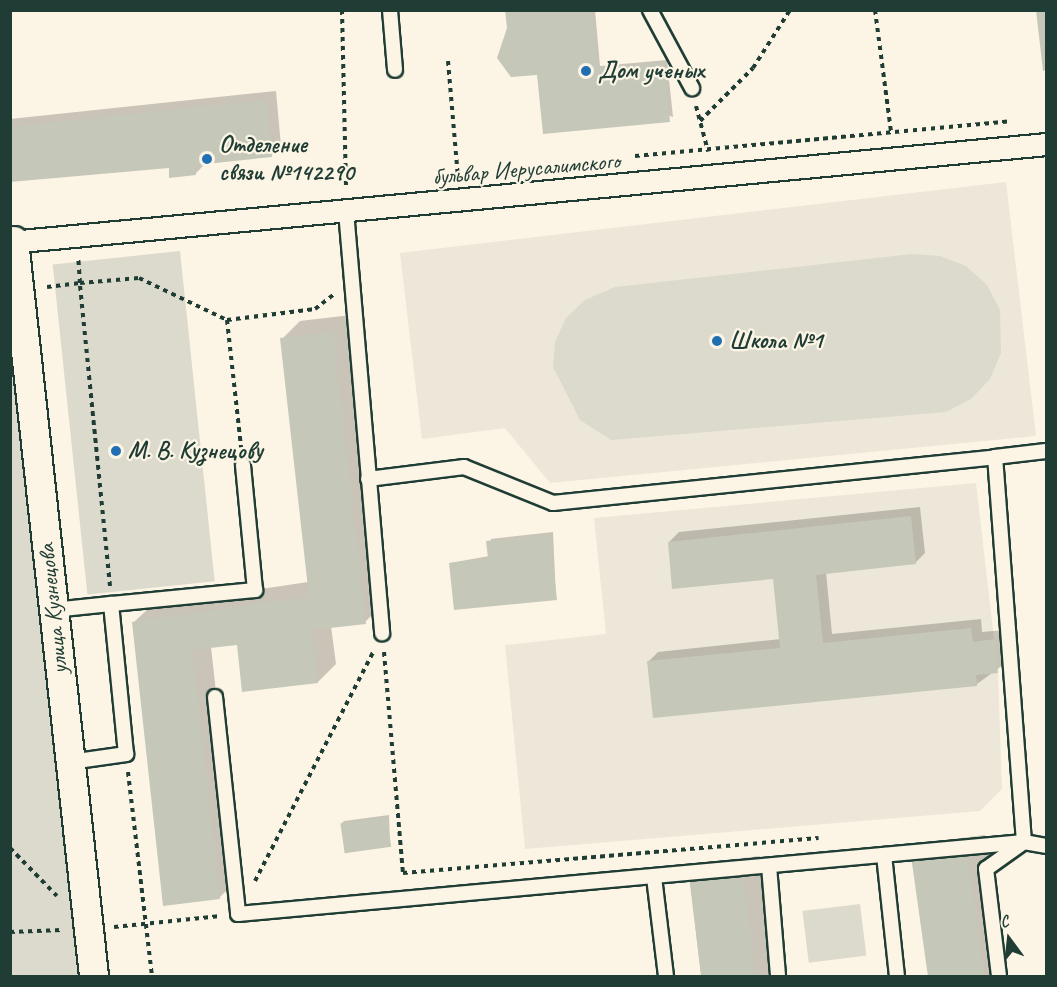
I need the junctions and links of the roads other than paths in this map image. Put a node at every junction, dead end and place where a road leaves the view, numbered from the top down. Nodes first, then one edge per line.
1 (390, 10) edge
2 (650, 10) edge
3 (395, 70) dead end
4 (692, 88) road end
5 (1047, 144) edge
6 (346, 211) junction
7 (12, 241) edge
8 (1047, 451) edge
9 (995, 457) junction
10 (243, 465) road end
11 (368, 479) junction
12 (111, 604) junction
13 (53, 610) junction
14 (382, 633) road end
15 (215, 697) dead end
16 (70, 762) junction
17 (1024, 842) junction
18 (1047, 846) edge
19 (884, 855) junction
20 (769, 866) junction
21 (654, 877) junction
22 (94, 976) edge
23 (666, 976) edge
24 (778, 976) edge
25 (897, 976) edge
26 (999, 976) edge

1 - 3 lane
2 - 4 lane
5 - 6 street, бульвар Иерусалимского
6 - 7 street, бульвар Иерусалимского
6 - 11 lane
7 - 13 street, улица Кузнецова
8 - 9 lane
9 - 11 lane
9 - 17 lane
10 - 12 lane
11 - 14 lane
12 - 13 lane
12 - 16 lane
13 - 16 street, улица Кузнецова
15 - 21 lane
16 - 22 street, улица Кузнецова
17 - 18 lane
17 - 19 lane
17 - 26 lane
19 - 20 lane
19 - 25 lane
20 - 21 lane
20 - 24 lane
21 - 23 lane

